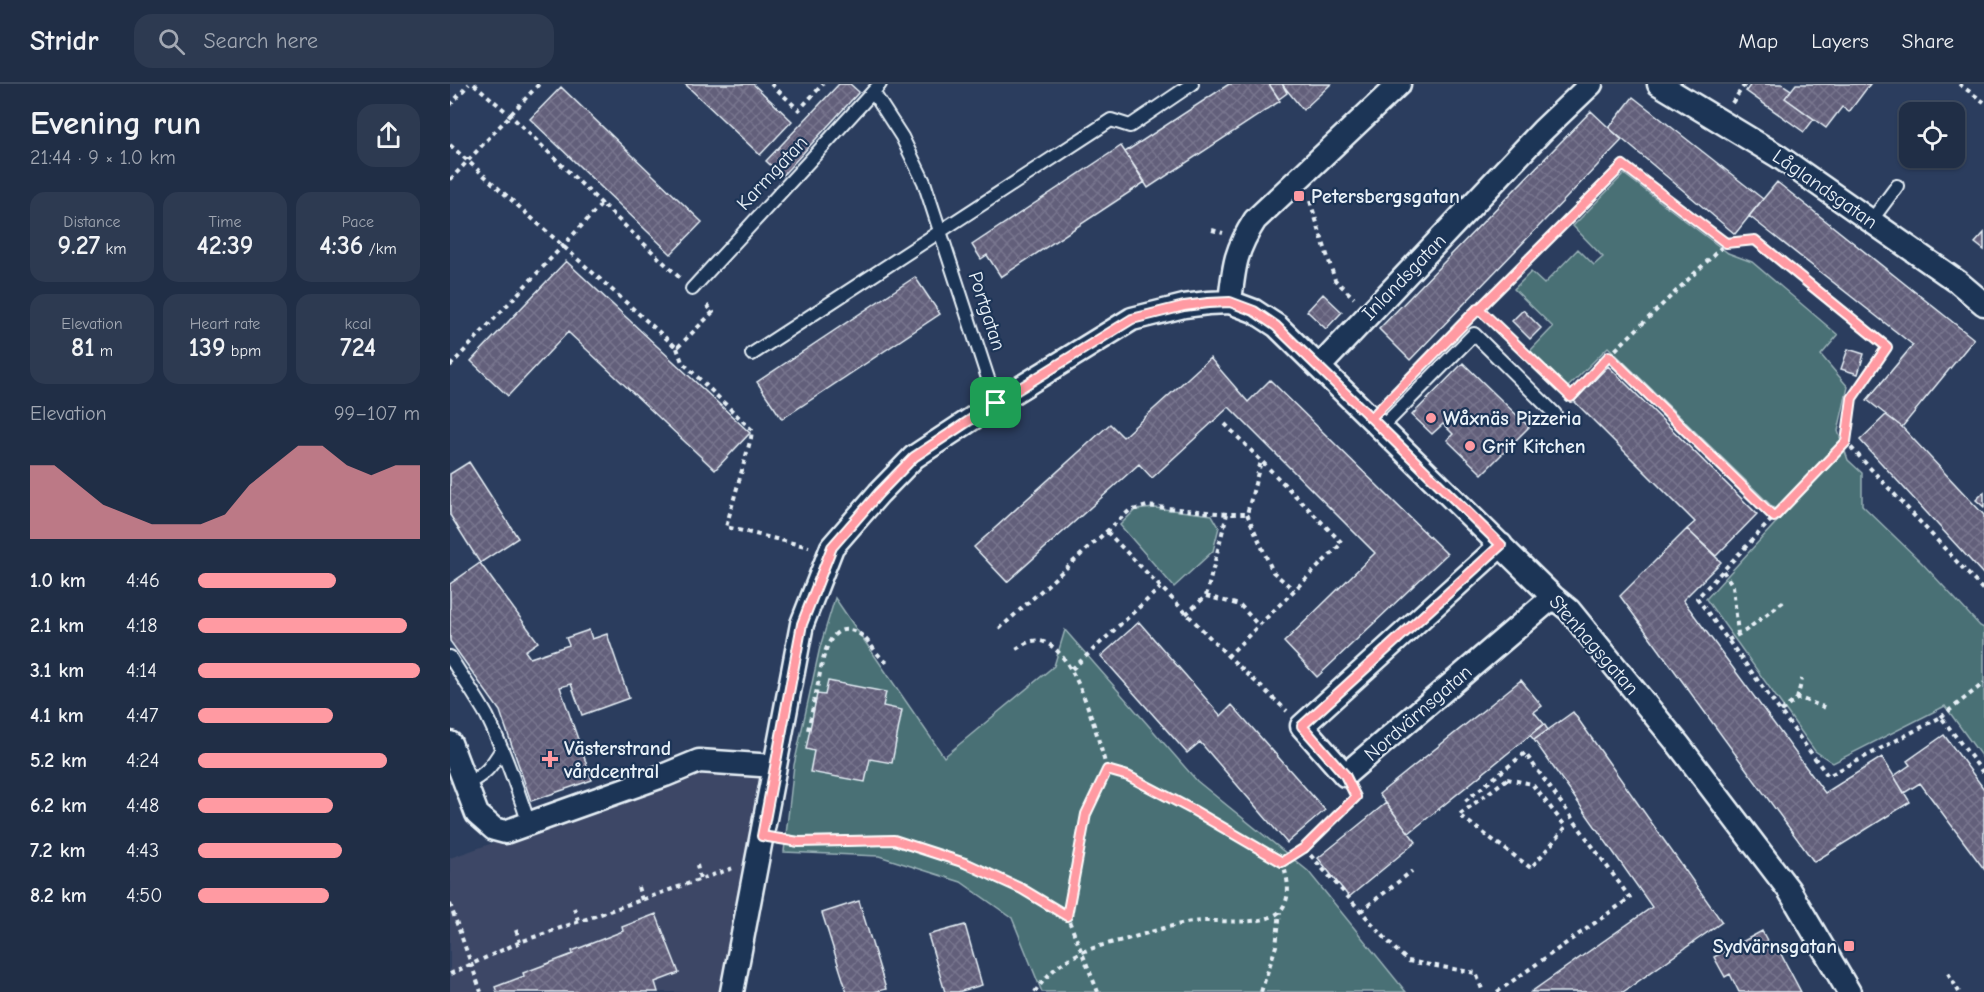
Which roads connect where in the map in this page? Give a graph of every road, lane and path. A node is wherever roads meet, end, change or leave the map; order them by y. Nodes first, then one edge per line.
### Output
1 (469, 84) edge
2 (474, 84) edge
3 (539, 84) edge
4 (771, 84) edge
5 (823, 84) edge
6 (1192, 84) edge
7 (1400, 84) edge
8 (1591, 84) edge
9 (1659, 84) edge
10 (1959, 84) edge
11 (876, 88) edge
12 (1984, 102) edge
13 (450, 105) edge
14 (510, 115) junction
15 (450, 145) edge
16 (468, 160) junction
17 (450, 180) edge
18 (1897, 186) dead end
19 (1308, 195) dead end
20 (602, 204) junction
21 (1870, 221) junction
22 (940, 231) junction
23 (1726, 243) junction
24 (562, 246) junction
25 (692, 289) junction
26 (1230, 302) junction
27 (1984, 304) edge
28 (1478, 308) junction
29 (1369, 314) junction
30 (1470, 316) dead end
31 (677, 348) junction
32 (752, 354) dead end
33 (1609, 356) junction
34 (450, 366) edge
35 (1319, 367) junction
36 (1571, 397) junction
37 (996, 403) junction
38 (1558, 411) joint
39 (1225, 424) dead end
40 (1382, 428) junction
41 (1846, 442) junction
42 (1261, 461) junction
43 (1227, 514) junction
44 (1247, 514) junction
45 (1774, 517) junction
46 (1107, 532) junction
47 (1501, 545) junction
48 (813, 548) dead end
49 (1723, 571) junction
50 (1160, 588) junction
51 (1294, 590) junction
52 (1984, 591) edge
53 (1206, 596) junction
54 (1553, 597) junction
55 (1784, 601) dead end
56 (1186, 614) junction
57 (1258, 626) junction
58 (999, 629) dead end
59 (1738, 634) junction
60 (1728, 640) junction
61 (1016, 649) dead end
62 (1228, 656) junction
63 (450, 657) edge
64 (890, 664) dead end
65 (1072, 669) junction
66 (1802, 679) dead end
67 (1984, 683) edge
68 (1797, 699) junction
69 (1829, 709) dead end
70 (1780, 711) junction
71 (1941, 717) junction
72 (1302, 726) junction
73 (807, 735) dead end
74 (450, 743) edge
75 (502, 749) junction
76 (774, 766) junction
77 (1107, 770) junction
78 (1984, 774) edge
79 (1345, 775) junction
80 (466, 784) junction
81 (1465, 801) dead end
82 (529, 824) junction
83 (1566, 827) joint
84 (762, 836) junction
85 (1304, 848) junction
86 (1282, 862) junction
87 (698, 865) dead end
88 (736, 867) dead end
89 (1412, 871) dead end
90 (700, 879) junction
91 (638, 887) dead end
92 (642, 900) junction
93 (450, 904) edge
94 (574, 908) dead end
95 (1361, 911) junction
96 (1280, 912) junction
97 (1067, 916) junction
98 (579, 923) junction
99 (516, 930) dead end
100 (520, 942) junction
101 (1083, 951) junction
102 (471, 965) junction
103 (1948, 973) dead end
104 (450, 975) edge
105 (481, 992) edge
106 (732, 992) edge
107 (1035, 992) edge
108 (1098, 992) edge
109 (1261, 992) edge
110 (1483, 992) edge
111 (1497, 992) edge
112 (1849, 992) edge
113 (1959, 992) edge

1 - 13 path
2 - 14 path
3 - 14 path
4 - 5 path
6 - 22 lane
7 - 26 street
8 - 29 street, Inlandsgatan
9 - 21 street, Låglandsgatan
10 - 12 path
11 - 22 lane, Portgatan
11 - 25 lane, Karmgatan
14 - 16 path
14 - 20 path
15 - 16 path
16 - 17 path
16 - 24 path
18 - 21 lane
19 - 29 path
20 - 24 path
20 - 25 path
21 - 27 street, Låglandsgatan
22 - 32 lane
22 - 37 lane, Portgatan
23 - 28 path
23 - 33 path
23 - 41 path
24 - 31 path
24 - 34 path
25 - 31 path
26 - 35 street, Stenhagsgatan
26 - 37 street
28 - 30 path
28 - 36 path
29 - 35 street, Inlandsgatan
31 - 48 path
33 - 36 path
33 - 45 path
35 - 40 street, Stenhagsgatan
36 - 38 path
37 - 76 street
38 - 40 lane
39 - 42 path
40 - 47 street, Stenhagsgatan
41 - 45 path
41 - 52 path
42 - 44 path
42 - 51 path
43 - 44 path
43 - 46 path
43 - 53 path
44 - 51 path
45 - 49 path
46 - 50 path
46 - 58 path
47 - 54 street, Stenhagsgatan
47 - 72 street
49 - 59 path
49 - 60 path
50 - 56 path
50 - 65 path
51 - 57 path
53 - 56 path
53 - 57 path
54 - 79 street, Nordvärnsgatan
54 - 112 street, Stenhagsgatan
55 - 59 path
56 - 62 path
57 - 62 path
59 - 60 path
60 - 70 path
61 - 65 path
62 - 72 path
63 - 75 lane
64 - 73 path
65 - 77 path
66 - 68 path
67 - 71 path
68 - 69 path
68 - 70 path
70 - 71 path
71 - 78 path
72 - 79 street, Nordvärnsgatan
74 - 80 street
75 - 80 lane
75 - 82 lane
76 - 82 street
76 - 84 street
77 - 86 path
77 - 97 path
79 - 85 path
80 - 82 street
81 - 111 path
83 - 83 path
84 - 97 path
84 - 106 street
85 - 86 path
85 - 95 path
86 - 96 path
87 - 90 path
88 - 90 path
89 - 95 path
90 - 92 path
91 - 92 path
92 - 98 path
93 - 102 path
94 - 98 path
95 - 110 path
96 - 101 path
96 - 109 path
97 - 101 path
98 - 100 path
99 - 100 path
100 - 102 path
101 - 107 path
101 - 108 path
102 - 104 path
102 - 105 path
103 - 113 path

